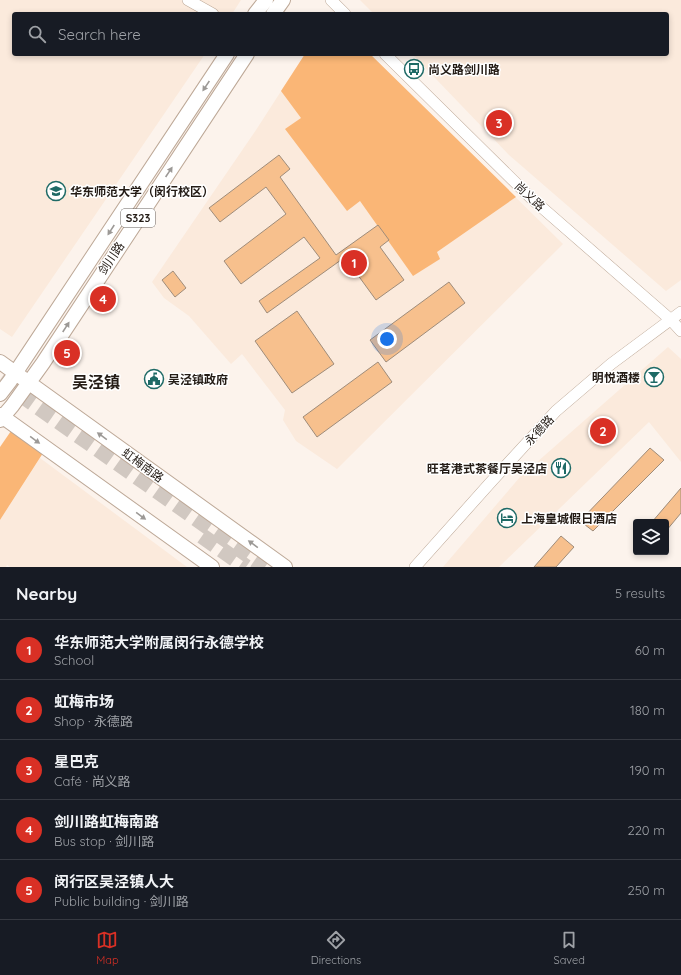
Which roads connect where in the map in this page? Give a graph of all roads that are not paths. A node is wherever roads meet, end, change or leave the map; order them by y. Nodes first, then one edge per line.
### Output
1 (188, 0) edge
2 (266, 0) edge
3 (283, 0) edge
4 (331, 0) edge
5 (209, 12) edge
6 (257, 12) edge
7 (274, 12) edge
8 (343, 12) edge
9 (226, 56) edge
10 (246, 56) edge
11 (388, 56) edge
12 (681, 312) edge
13 (671, 320) junction
14 (681, 331) edge
15 (0, 362) edge
16 (9, 376) edge
17 (26, 386) junction
18 (0, 396) edge
19 (12, 406) junction
20 (1, 418) edge
21 (212, 567) edge
22 (285, 567) edge
23 (415, 567) edge

1 - 5 street
2 - 6 main road
3 - 7 main road
4 - 8 street
9 -> 16 main road, 剑川路
17 -> 10 main road, 剑川路 / S323
11 - 13 street, 尚义路
12 - 13 street, 永德路
13 - 14 street, 尚义路
13 - 23 street, 永德路
15 - 16 main road, 虹梅南路
16 - 17 main road, 虹梅南路
16 - 18 main road, 剑川路
17 - 19 main road, 剑川路 / S323
22 -> 17 main road, 虹梅南路
18 - 19 main road
19 - 20 main road, 剑川路 / S323
20 -> 21 main road

